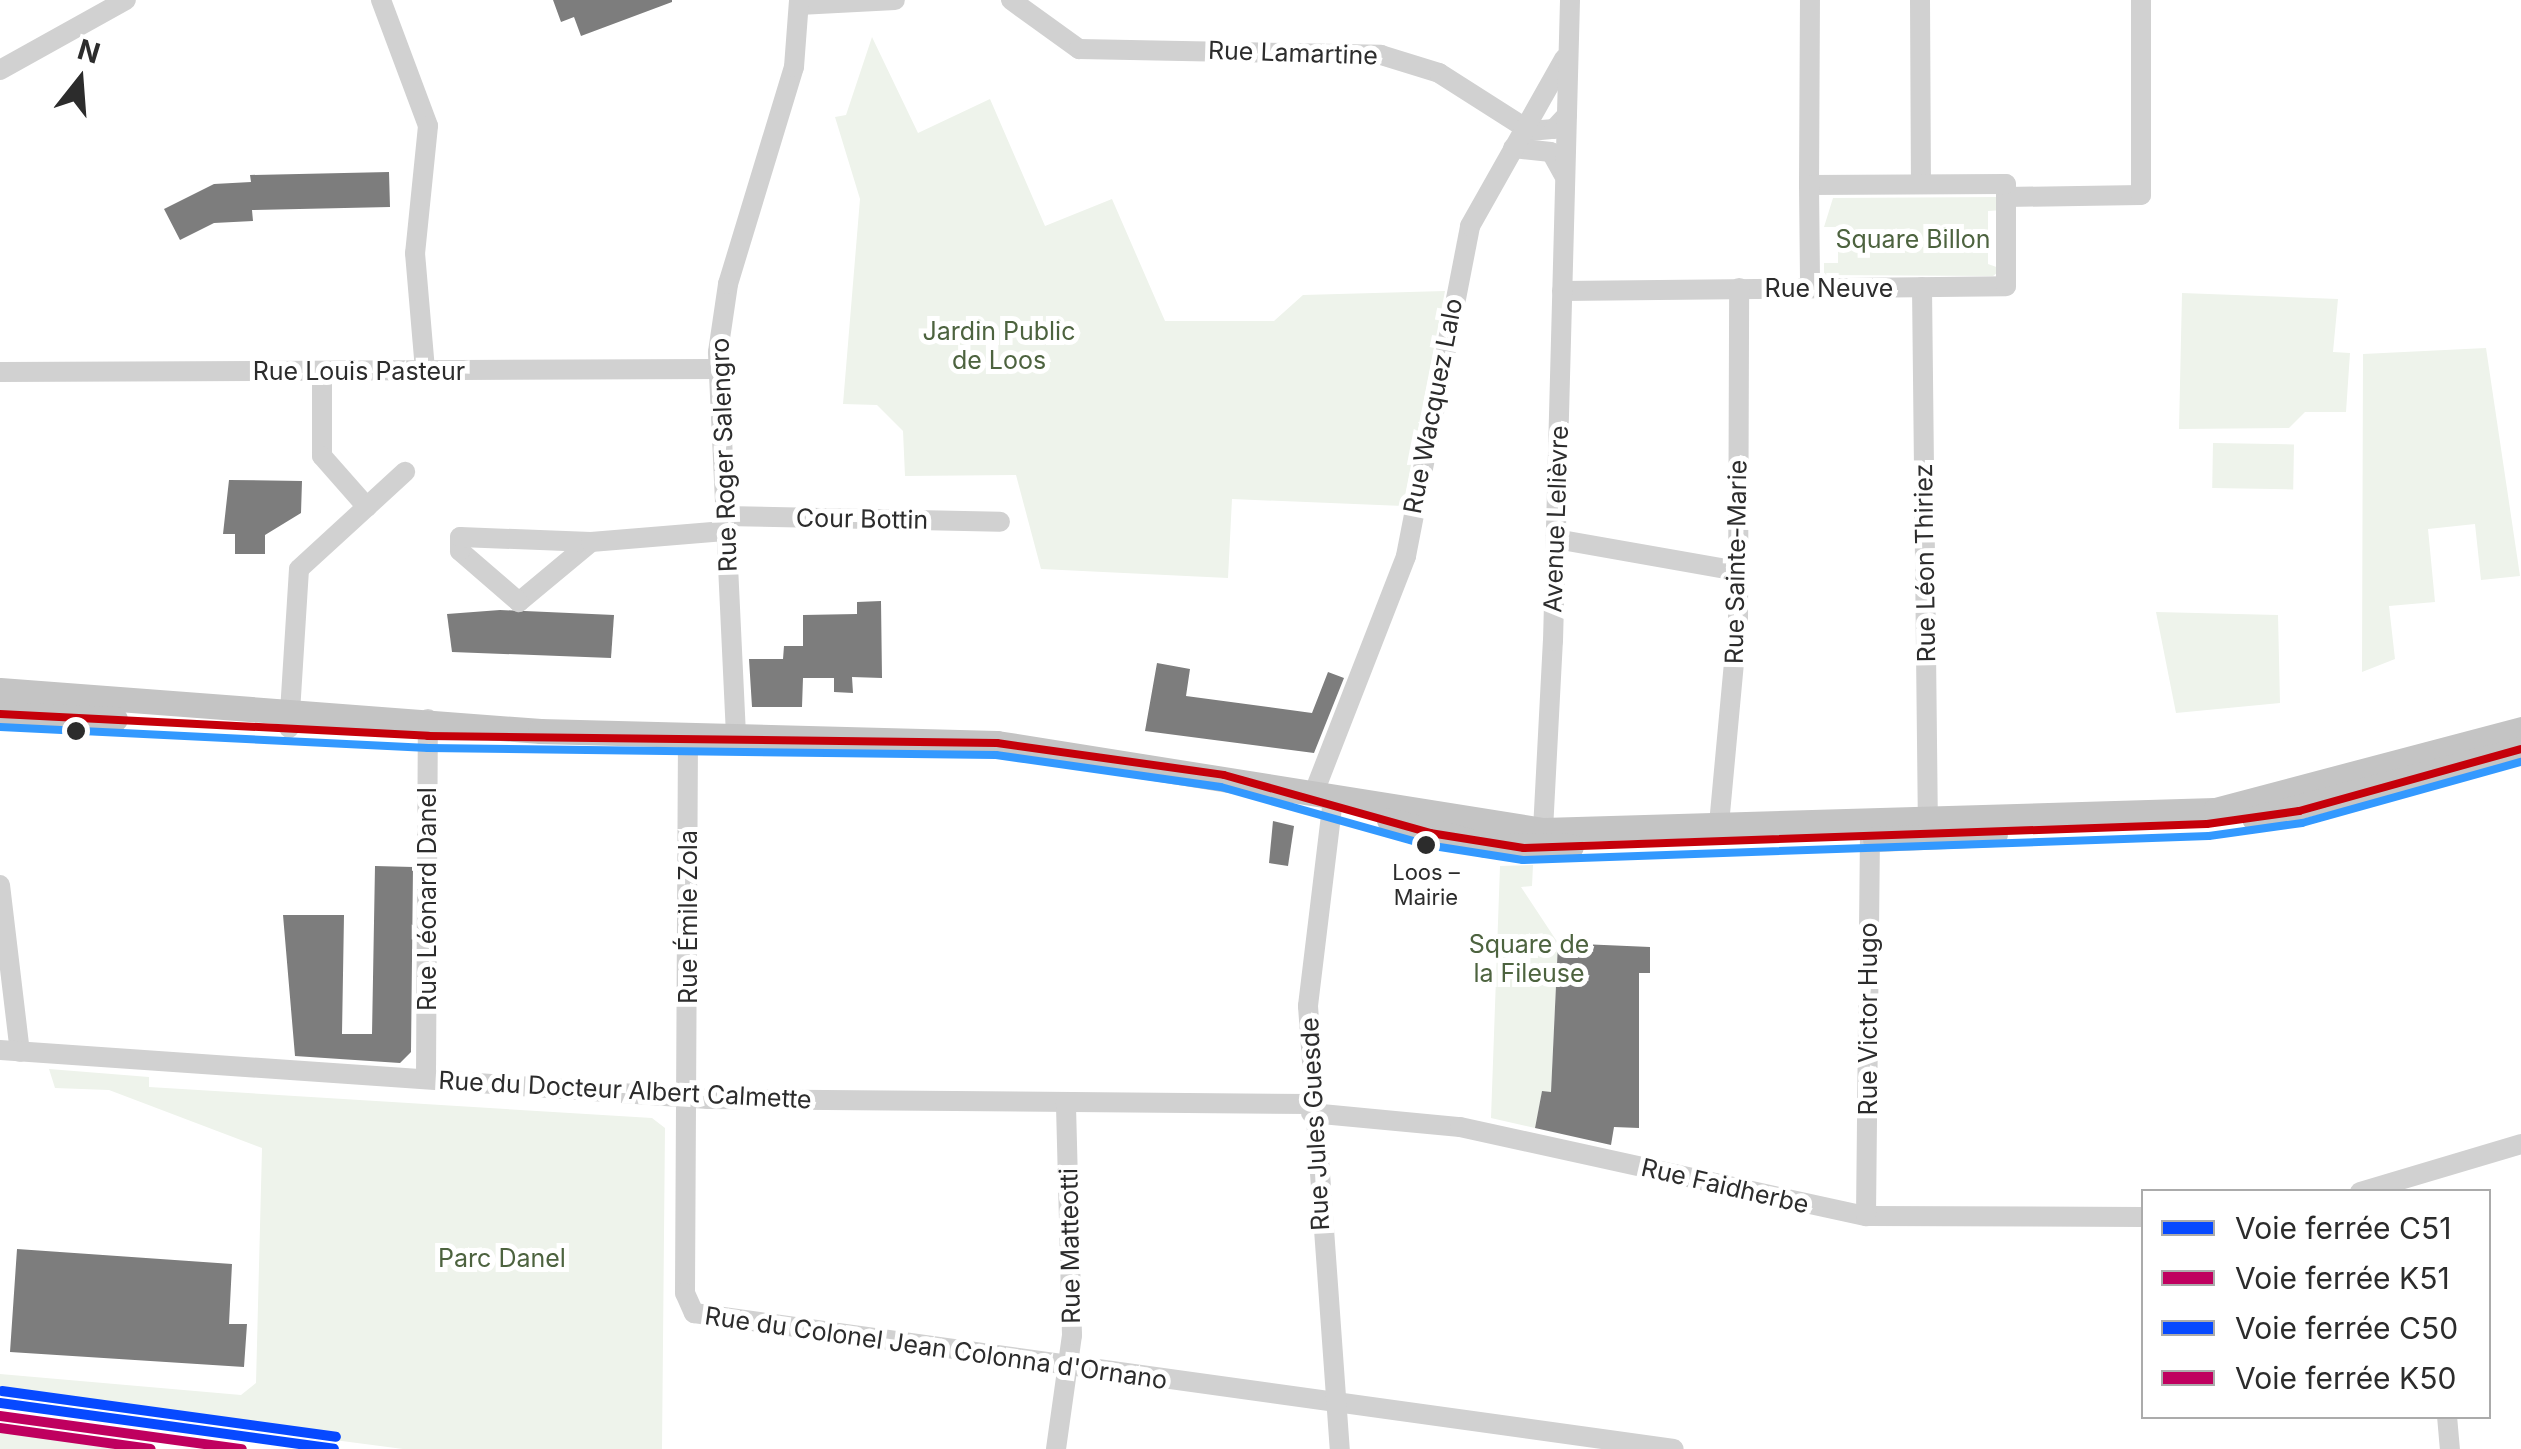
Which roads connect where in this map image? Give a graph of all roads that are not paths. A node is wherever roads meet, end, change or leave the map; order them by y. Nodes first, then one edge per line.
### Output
1 (126, 0) edge
2 (381, 0) edge
3 (895, 0) edge
4 (1011, 0) edge
5 (1570, 0) edge
6 (1810, 0) edge
7 (1920, 0) edge
8 (2141, 0) edge
9 (799, 3) edge
10 (1570, 28) junction
11 (0, 70) edge
12 (1568, 115) junction
13 (1526, 130) junction
14 (1513, 148) junction
15 (1566, 182) junction
16 (1921, 184) junction
17 (1809, 185) junction
18 (2006, 196) junction
19 (1922, 287) junction
20 (1739, 288) junction
21 (1810, 288) junction
22 (1562, 291) junction
23 (718, 368) junction
24 (322, 370) junction
25 (425, 370) junction
26 (0, 372) edge
27 (406, 472) dead end
28 (366, 506) junction
29 (1000, 522) dead end
30 (725, 523) junction
31 (1556, 539) junction
32 (591, 542) junction
33 (1738, 571) junction
34 (0, 690) edge
35 (0, 714) edge
36 (289, 721) junction
37 (428, 728) junction
38 (2521, 729) edge
39 (736, 735) junction
40 (688, 736) junction
41 (2521, 749) edge
42 (1323, 797) junction
43 (1928, 830) junction
44 (1718, 831) junction
45 (1870, 831) junction
46 (1534, 839) junction
47 (0, 885) edge
48 (10, 1051) edge
49 (426, 1080) junction
50 (688, 1098) junction
51 (1066, 1102) junction
52 (1310, 1109) junction
53 (2521, 1144) edge
54 (2426, 1182) edge
55 (2380, 1189) edge
56 (1866, 1216) junction
57 (2141, 1217) edge
58 (1068, 1369) junction
59 (1336, 1402) junction
60 (2447, 1419) edge
61 (1056, 1449) edge
62 (1340, 1449) edge
63 (1674, 1449) edge
64 (2450, 1449) edge

1 - 11 street
2 - 25 street
3 - 9 street
4 - 13 street, Rue Lamartine
5 - 10 street, Avenue Lelièvre
6 - 17 street
7 - 16 street
8 - 18 street
9 - 23 street, Rue Roger Salengro
10 - 12 street, Avenue Lelièvre
10 - 13 street, Rue Wacquez Lalo
12 - 13 street
12 - 15 street, Avenue Lelièvre
13 - 14 street, Rue Wacquez Lalo
14 - 15 street
14 - 42 street, Rue Wacquez Lalo
15 - 22 street, Avenue Lelièvre
16 - 17 street
16 - 18 street
17 - 21 street
18 - 19 street, Rue Neuve
19 - 21 street, Rue Neuve
19 - 43 street, Rue Léon Thiriez
20 - 21 street, Rue Neuve
20 - 22 street, Rue Neuve
20 - 33 street, Rue Sainte-Marie
22 - 31 street, Avenue Lelièvre
23 - 25 street, Rue Louis Pasteur
23 - 30 street, Rue Roger Salengro
24 - 25 street, Rue Louis Pasteur
24 - 26 street, Rue Louis Pasteur
24 - 28 street
27 - 28 street
28 - 36 street
29 - 30 street, Cour Bottin
30 - 32 street, Cour Bottin
30 - 39 street, Rue Roger Salengro
31 - 33 street
31 - 46 street, Avenue Lelièvre
32 - 32 street, Cour Bottin
33 - 44 street, Rue Sainte-Marie
34 - 36 main road
35 - 36 main road
36 - 37 main road
37 - 40 main road
37 - 49 street, Rue Léonard Danel
38 - 43 main road
39 - 40 main road
39 - 42 main road
40 - 50 street, Rue Émile Zola
41 - 43 main road
42 - 46 main road
42 - 52 street, Rue Jules Guesde
43 - 45 main road
44 - 45 main road
44 - 46 main road
45 - 56 street, Rue Victor Hugo
47 - 48 street
48 - 49 street, Rue du Docteur Albert Calmette
49 - 50 street, Rue du Docteur Albert Calmette
50 - 51 street, Rue du Docteur Albert Calmette
50 - 58 street, Rue du Colonel Jean Colonna d'Ornano
51 - 52 street, Rue du Docteur Albert Calmette
51 - 58 street, Rue Matteotti
52 - 56 street, Rue Faidherbe
52 - 59 street, Rue Jules Guesde
53 - 54 street
54 - 55 street
56 - 57 street, Rue Faidherbe
58 - 59 street, Rue du Colonel Jean Colonna d'Ornano
58 - 61 street, Rue Matteotti
59 - 62 street, Rue Jules Guesde
59 - 63 street, Rue du Colonel Jean Colonna d'Ornano
60 - 64 street

